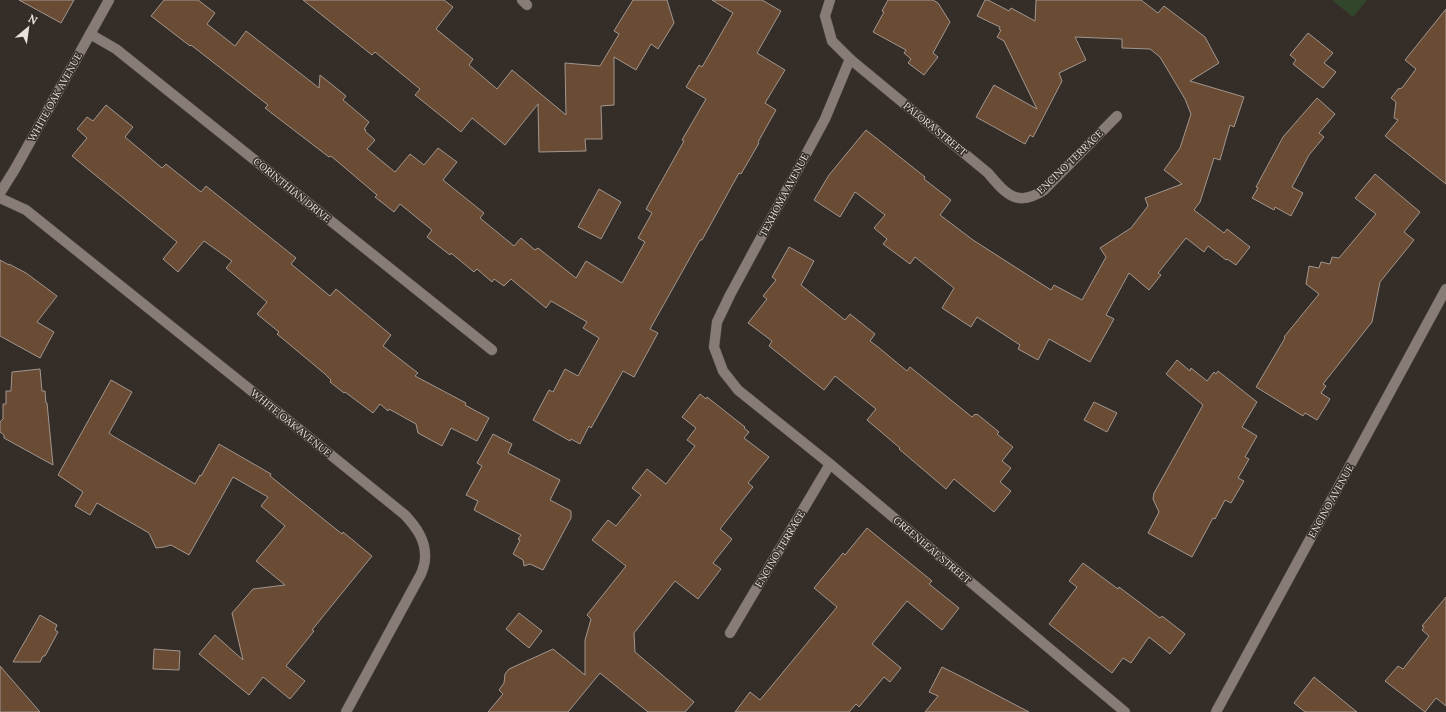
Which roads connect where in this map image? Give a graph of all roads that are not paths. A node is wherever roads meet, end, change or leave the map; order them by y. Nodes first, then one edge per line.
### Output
1 (109, 0) edge
2 (830, 0) edge
3 (90, 34) junction
4 (850, 59) junction
5 (1117, 116) dead end
6 (0, 193) edge
7 (0, 198) edge
8 (1019, 198) joint
9 (1446, 289) edge
10 (492, 350) dead end
11 (738, 390) joint
12 (830, 464) junction
13 (730, 633) dead end
14 (346, 712) edge
15 (1125, 712) edge
16 (1216, 712) edge

1 - 3 street, WHITE OAK AVENUE
2 - 4 street
3 - 6 street, WHITE OAK AVENUE
3 - 10 street, CORINTHIAN DRIVE
4 - 8 street, PALORA STREET
4 - 11 street, TEXHOMA AVENUE
5 - 8 street, ENCINO TERRACE
7 - 14 street, WHITE OAK AVENUE
9 - 16 street, ENCINO AVENUE
11 - 12 street, GREENLEAF STREET
12 - 13 street, ENCINO TERRACE
12 - 15 street, GREENLEAF STREET

